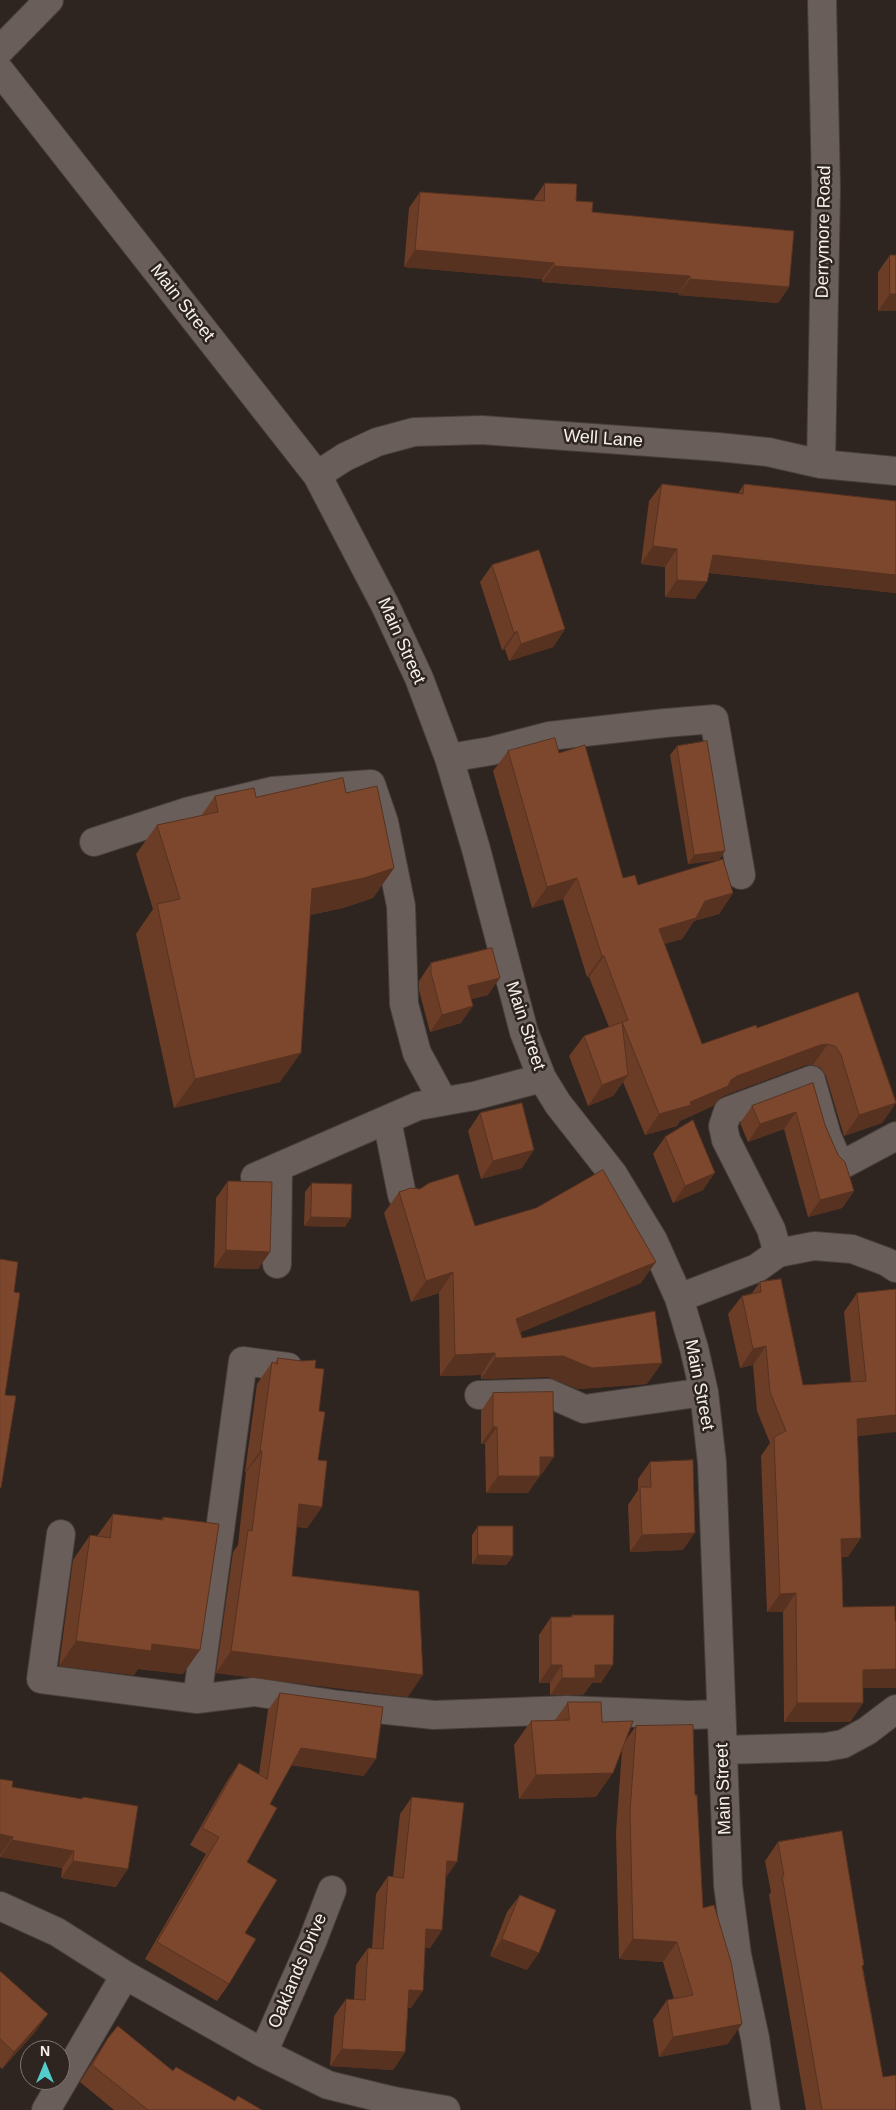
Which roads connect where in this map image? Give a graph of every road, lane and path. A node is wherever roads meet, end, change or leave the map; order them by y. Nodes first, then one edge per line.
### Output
1 (49, 0) edge
2 (822, 0) edge
3 (0, 50) edge
4 (0, 72) edge
5 (821, 464) junction
6 (896, 471) edge
7 (317, 475) junction
8 (449, 758) junction
9 (94, 842) dead end
10 (741, 875) dead end
11 (542, 1078) junction
12 (443, 1101) junction
13 (387, 1120) junction
14 (896, 1136) edge
15 (402, 1195) edge
16 (778, 1253) junction
17 (276, 1264) dead end
18 (896, 1268) edge
19 (680, 1298) junction
20 (288, 1367) edge
21 (704, 1392) junction
22 (479, 1395) dead end
23 (61, 1534) dead end
24 (196, 1700) junction
25 (896, 1709) edge
26 (722, 1714) junction
27 (723, 1750) junction
28 (332, 1890) dead end
29 (0, 1906) edge
30 (125, 1975) junction
31 (263, 2053) junction
32 (393, 2105) edge
33 (46, 2110) edge
34 (446, 2110) edge
35 (766, 2110) edge

1 - 3 street
2 - 5 street, Derrymore Road
4 - 7 street, Main Street
5 - 6 street, Well Lane
5 - 7 street, Well Lane
7 - 8 street, Main Street
8 - 10 street
8 - 11 street, Main Street
9 - 12 street
11 - 12 street
11 - 19 street, Main Street
12 - 13 street
13 - 15 street
13 - 17 street
14 - 16 street
16 - 18 street
16 - 19 street
19 - 21 street, Main Street
20 - 24 street
21 - 22 street
21 - 26 street, Main Street
23 - 24 street
24 - 26 street
25 - 27 street
26 - 27 street, Main Street
27 - 35 street, Main Street
28 - 31 street, Oaklands Drive
29 - 30 street, Oaklands Drive
30 - 31 street, Oaklands Drive
30 - 33 street
31 - 32 street, Oaklands Drive
32 - 34 street, Oaklands Drive

